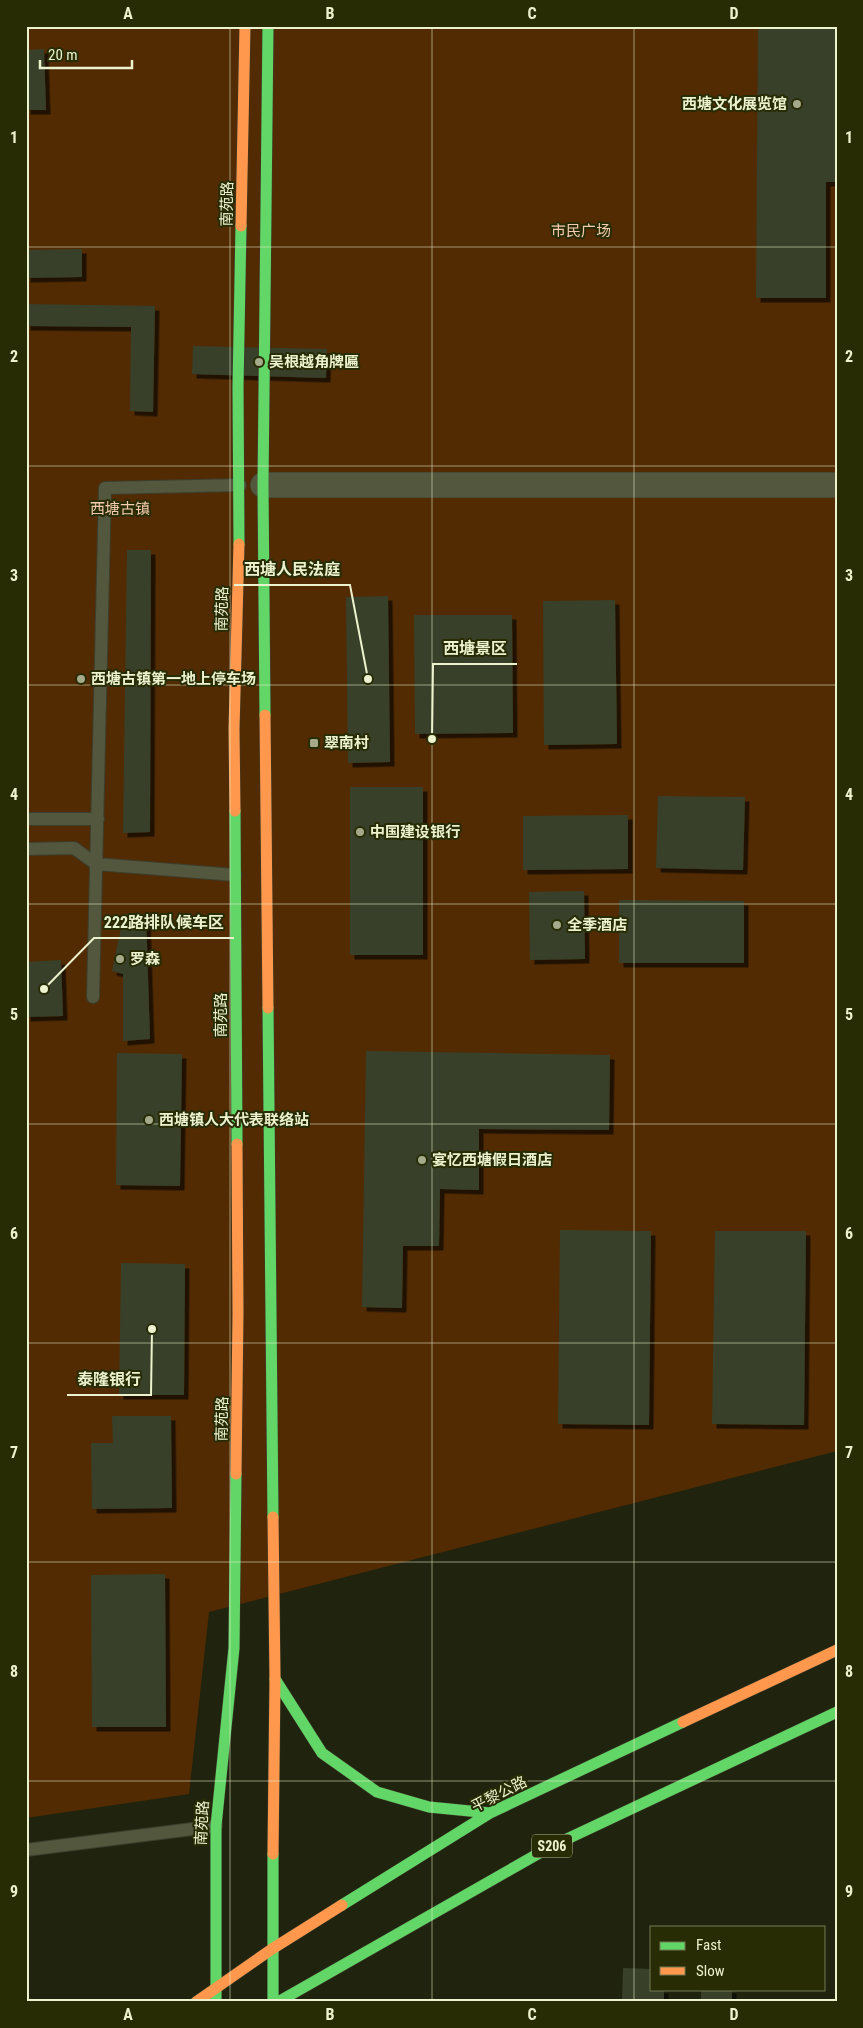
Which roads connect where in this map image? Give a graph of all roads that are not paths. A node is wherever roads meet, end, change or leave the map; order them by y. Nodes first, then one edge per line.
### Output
1 (245, 26) edge
2 (268, 26) edge
3 (251, 485) junction
4 (837, 485) edge
5 (26, 819) edge
6 (98, 819) junction
7 (26, 849) edge
8 (96, 864) junction
9 (235, 875) junction
10 (94, 997) dead end
11 (837, 1650) edge
12 (275, 1679) junction
13 (837, 1712) edge
14 (490, 1813) junction
15 (216, 1826) junction
16 (26, 1850) edge
17 (272, 1949) junction
18 (216, 1987) junction
19 (196, 2002) edge
20 (216, 2002) edge
21 (273, 2002) edge
22 (278, 2002) edge

1 - 3 main road, 南苑路
2 - 3 main road, 南苑路
3 - 4 street
3 - 6 lane
3 - 9 main road, 南苑路
3 - 12 main road, 南苑路
5 - 6 lane
6 - 8 lane
7 - 8 lane
8 - 9 lane
8 - 10 lane
9 - 15 main road, 南苑路
11 - 14 main road, 平黎公路
12 - 14 main road
12 - 17 main road, 南苑路
13 - 22 main road, S206
14 - 17 main road, 平黎公路
15 - 16 lane
15 - 18 main road, 南苑路
17 - 18 main road, 平黎公路
17 - 21 main road, 南苑路
18 - 19 main road, 平黎公路
18 - 20 main road, 南苑路

